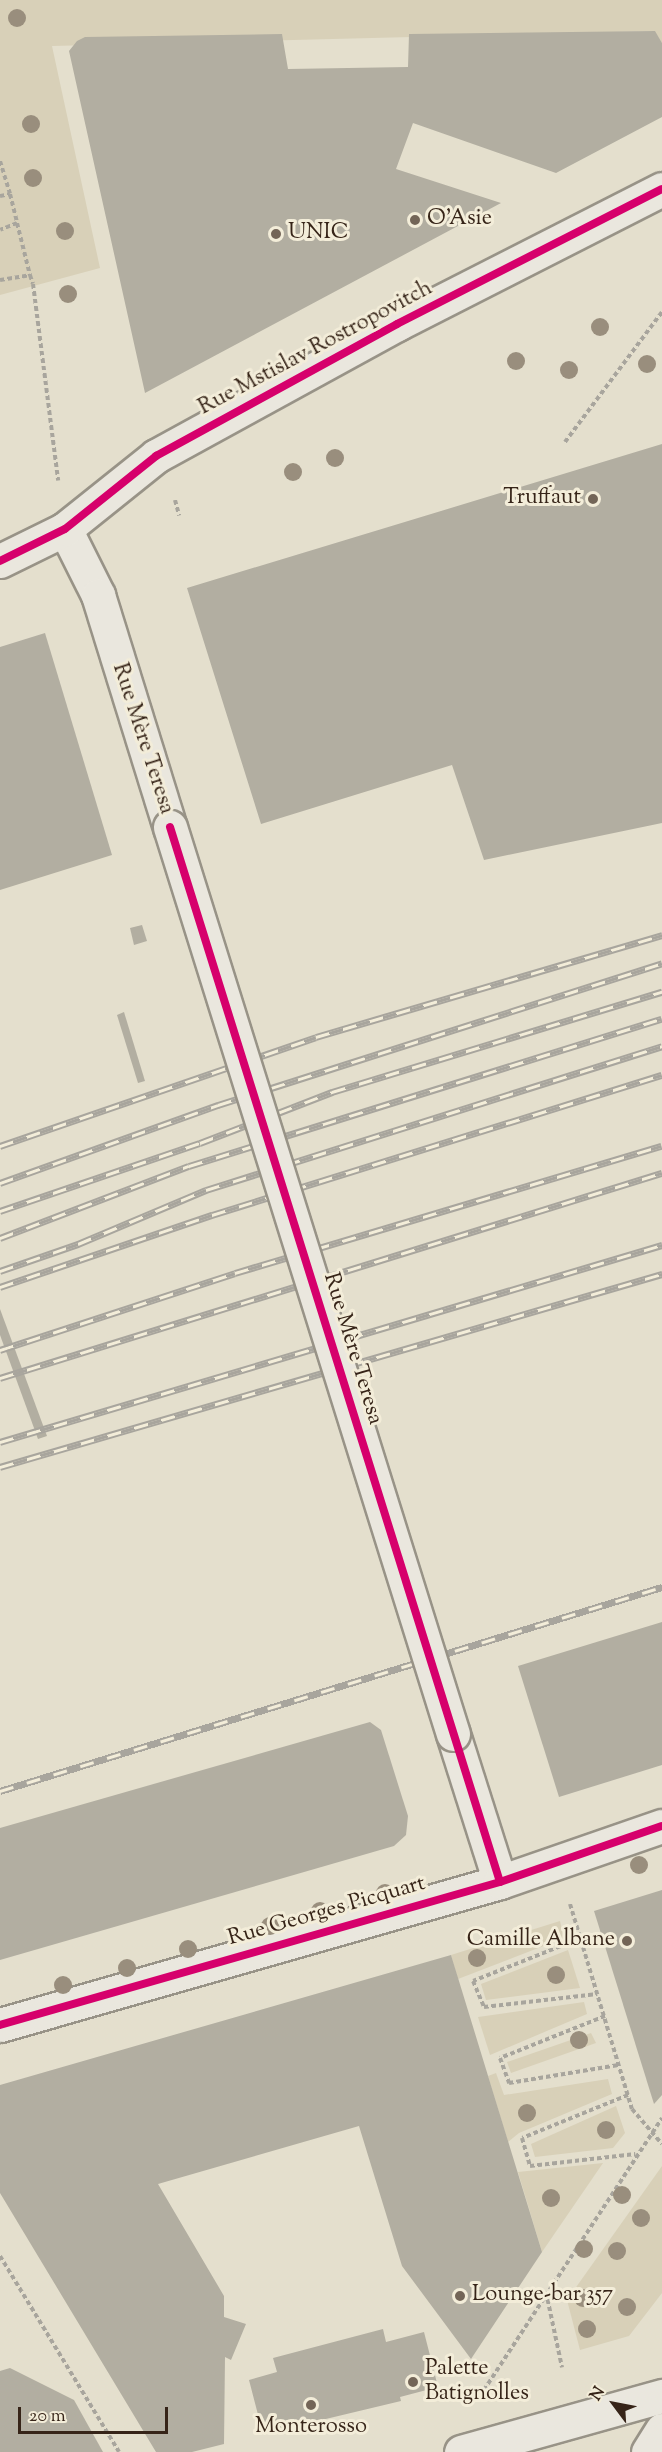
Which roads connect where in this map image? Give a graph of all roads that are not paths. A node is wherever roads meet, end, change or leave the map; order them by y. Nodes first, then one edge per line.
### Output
1 (662, 189) edge
2 (65, 529) junction
3 (0, 561) edge
4 (662, 1826) edge
5 (500, 1882) junction
6 (0, 2025) edge
7 (662, 2396) edge
8 (662, 2430) edge
9 (461, 2452) edge
10 (648, 2452) edge

1 - 2 street, Rue Mstislav Rostropovitch
2 - 3 street, Rue Mstislav Rostropovitch
2 - 5 street, Rue Mère Teresa, bridge
4 - 5 street, Rue Georges Picquart
5 - 6 street, Rue Georges Picquart
7 - 9 street
8 - 10 street

